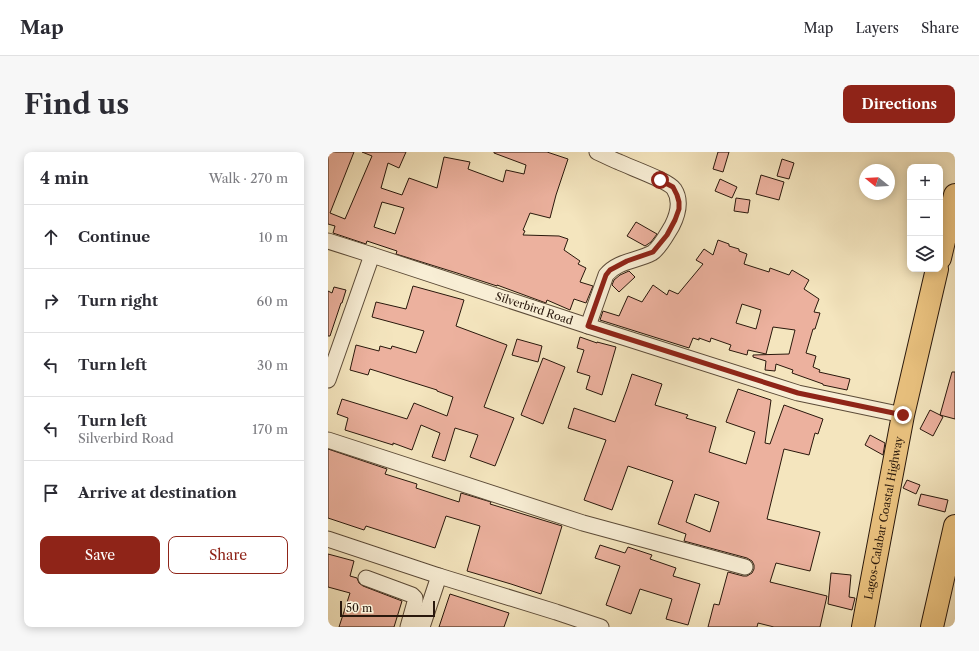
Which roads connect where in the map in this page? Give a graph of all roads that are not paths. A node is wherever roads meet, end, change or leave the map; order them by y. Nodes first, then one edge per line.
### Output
1 (597, 152) edge
2 (955, 195) edge
3 (328, 241) edge
4 (943, 245) edge
5 (372, 255) junction
6 (936, 272) edge
7 (588, 326) junction
8 (328, 380) edge
9 (903, 415) junction
10 (328, 440) edge
11 (955, 526) edge
12 (328, 539) edge
13 (744, 567) dead end
14 (439, 576) junction
15 (366, 578) dead end
16 (408, 627) edge
17 (422, 627) edge
18 (600, 627) edge
19 (863, 627) edge
20 (932, 627) edge

1 - 7 street
2 - 4 highway
3 - 5 street, Silverbird Road
5 - 7 street, Silverbird Road
5 - 8 street
6 - 9 highway, Lagos-Calabar Coastal Highway
7 - 9 street, Silverbird Road
9 - 19 highway, Lagos-Calabar Coastal Highway
10 - 13 street
11 - 20 highway
12 - 14 street
14 - 17 street
14 - 18 street
15 - 16 street

